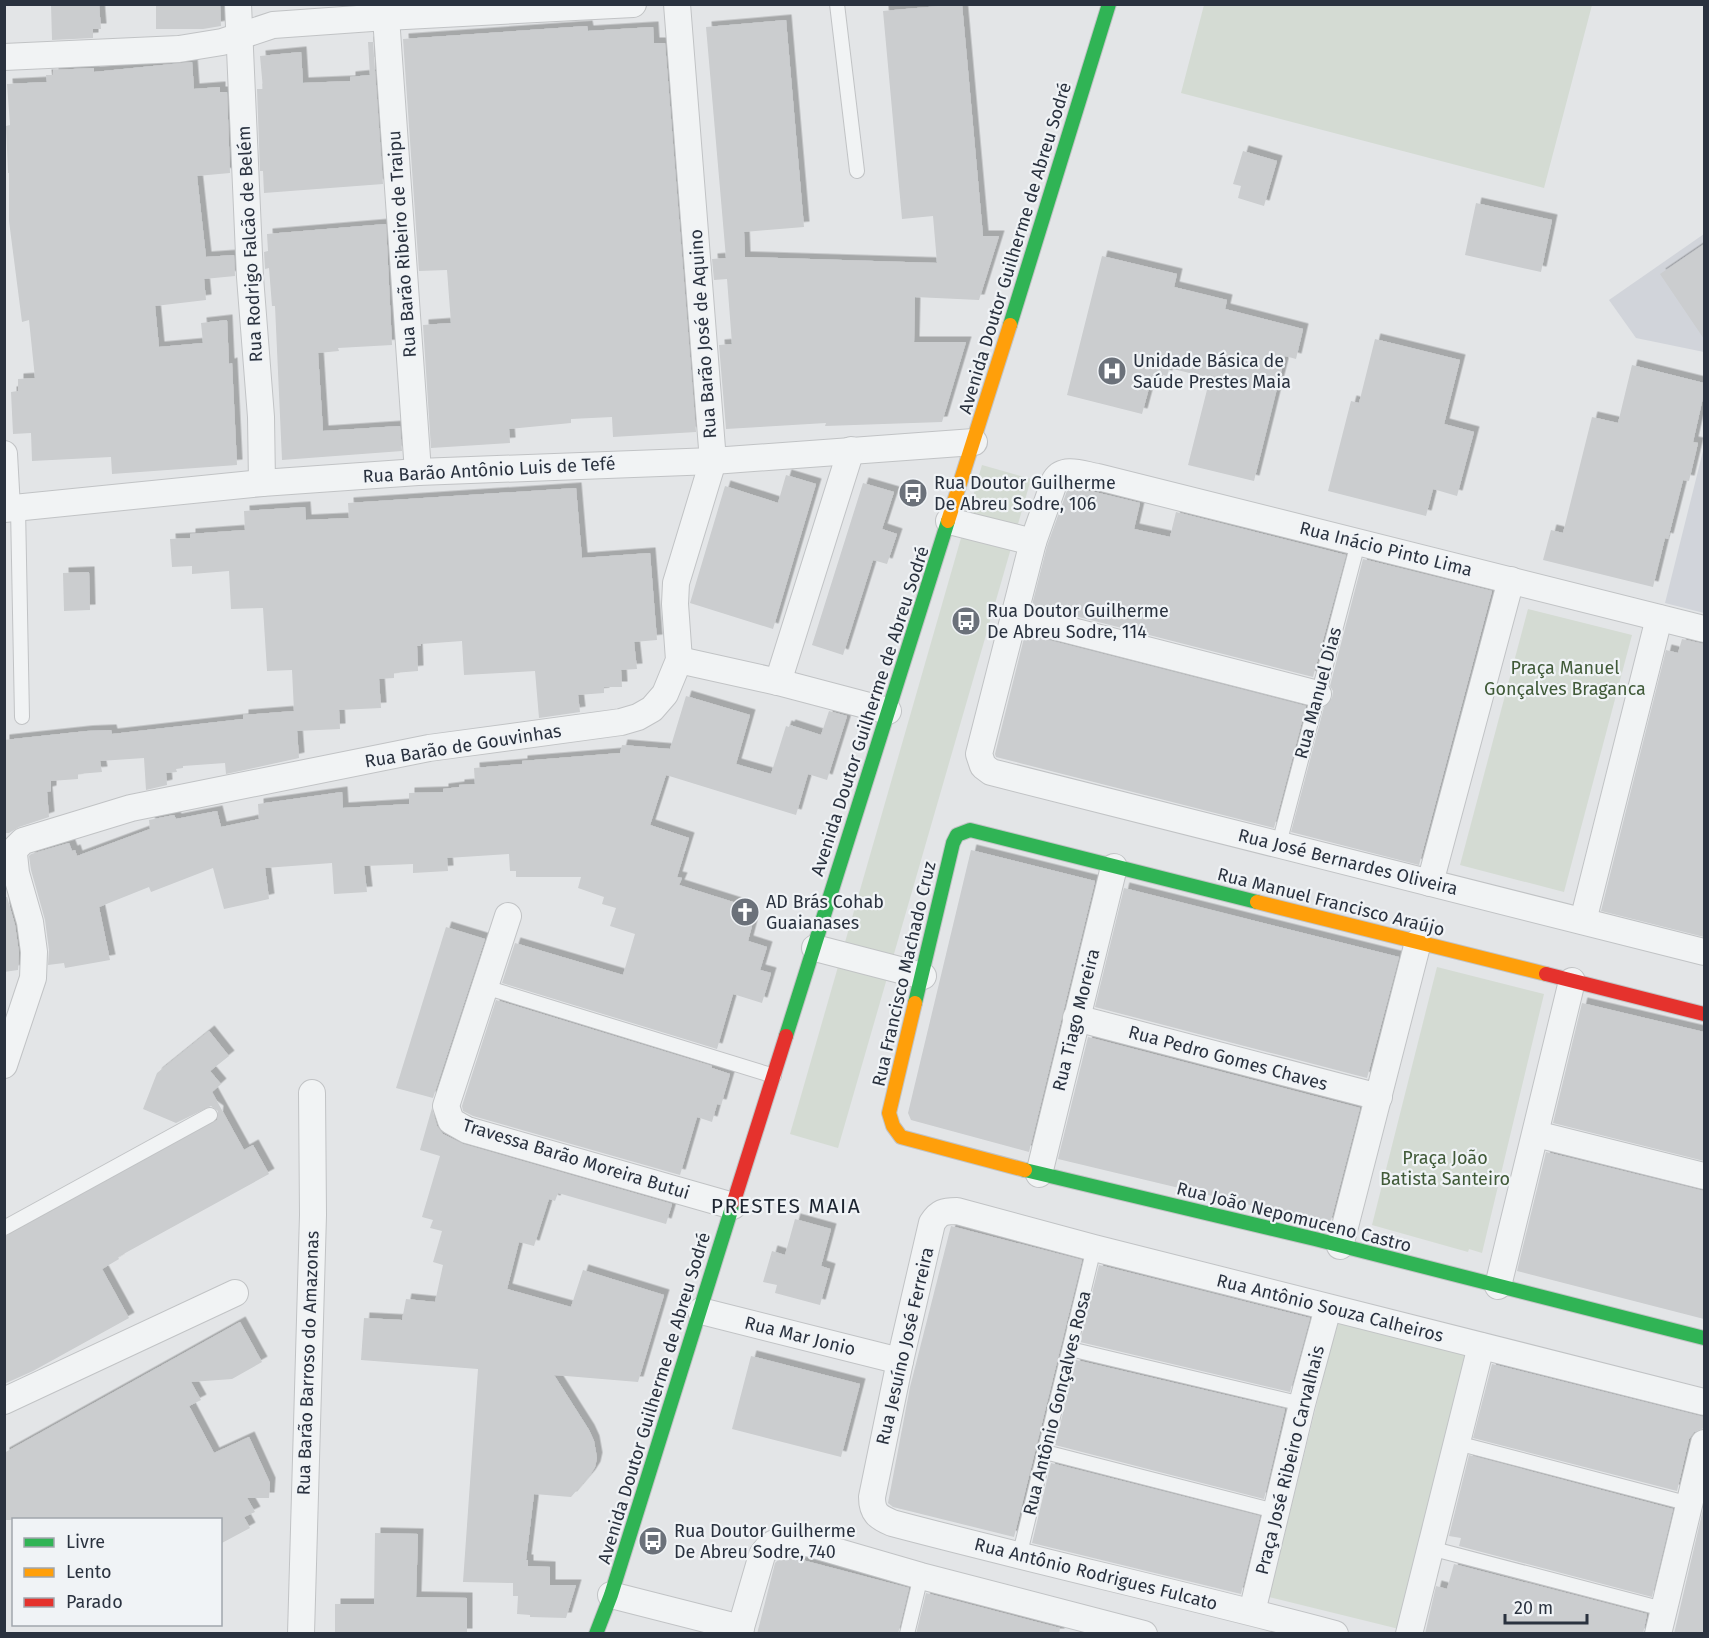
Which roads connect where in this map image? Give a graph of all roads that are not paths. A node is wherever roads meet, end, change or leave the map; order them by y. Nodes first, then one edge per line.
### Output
1 (238, 4) edge
2 (633, 4) edge
3 (676, 4) edge
4 (837, 4) edge
5 (1109, 4) edge
6 (386, 17) junction
7 (239, 36) junction
8 (4, 57) edge
9 (857, 171) dead end
10 (974, 442) junction
11 (851, 450) junction
12 (4, 454) edge
13 (713, 461) junction
14 (418, 472) junction
15 (262, 483) junction
16 (10, 508) edge
17 (950, 521) junction
18 (1033, 542) junction
19 (1358, 543) junction
20 (1511, 580) junction
21 (1014, 616) junction
22 (1659, 618) junction
23 (1704, 629) edge
24 (679, 660) junction
25 (778, 682) junction
26 (1318, 694) junction
27 (888, 711) junction
28 (22, 717) dead end
29 (953, 843) joint
30 (1279, 844) junction
31 (1114, 867) junction
32 (1430, 883) junction
33 (508, 916) dead end
34 (1582, 921) junction
35 (1418, 942) junction
36 (815, 948) junction
37 (1704, 952) edge
38 (923, 976) junction
39 (1572, 981) junction
40 (485, 987) junction
41 (1704, 1014) edge
42 (1076, 1018) junction
43 (4, 1065) edge
44 (774, 1076) junction
45 (312, 1093) dead end
46 (1379, 1097) junction
47 (890, 1113) joint
48 (210, 1115) dead end
49 (1536, 1134) junction
50 (1039, 1174) junction
51 (1704, 1176) edge
52 (733, 1206) junction
53 (957, 1211) joint
54 (4, 1228) edge
55 (1340, 1246) junction
56 (1094, 1248) junction
57 (1498, 1286) junction
58 (235, 1293) dead end
59 (1328, 1308) junction
60 (701, 1311) junction
61 (1704, 1338) edge
62 (1481, 1346) junction
63 (1070, 1349) junction
64 (900, 1361) junction
65 (4, 1401) edge
66 (1704, 1402) edge
67 (1302, 1404) junction
68 (1457, 1443) junction
69 (1704, 1443) edge
70 (1045, 1452) junction
71 (872, 1497) joint
72 (1689, 1504) junction
73 (1275, 1511) junction
74 (1430, 1548) junction
75 (1019, 1557) junction
76 (921, 1576) junction
77 (611, 1595) junction
78 (1252, 1612) junction
79 (1660, 1622) edge
80 (740, 1631) edge
81 (301, 1634) edge
82 (596, 1634) edge
83 (907, 1634) edge
84 (1144, 1634) edge
85 (1335, 1634) edge
86 (1409, 1634) edge

1 - 7 street, Rua Rodrigo Falcão de Belém
2 - 6 street
3 - 13 street, Rua Barão José de Aquino
4 - 9 lane
5 - 10 street, Avenida Doutor Guilherme de Abreu Sodré
6 - 7 street
6 - 14 street, Rua Barão Ribeiro de Traipu
7 - 8 street
7 - 15 street, Rua Rodrigo Falcão de Belém
10 - 11 street, Rua Barão Antônio Luis de Tefé
10 - 17 street, Avenida Doutor Guilherme de Abreu Sodré
11 - 13 street, Rua Barão Antônio Luis de Tefé
11 - 25 street
12 - 16 street
13 - 14 street, Rua Barão Antônio Luis de Tefé
13 - 24 street, Rua Barão José de Aquino
14 - 15 street, Rua Barão Antônio Luis de Tefé
15 - 16 street, Rua Barão Antônio Luis de Tefé
16 - 28 lane
17 - 18 street
17 - 27 street, Avenida Doutor Guilherme de Abreu Sodré
18 - 19 street, Rua Inácio Pinto Lima
18 - 21 street
19 - 20 street, Rua Inácio Pinto Lima
19 - 26 lane, Rua Manuel Dias
20 - 22 street, Rua Inácio Pinto Lima
20 - 32 street
21 - 26 street
21 - 30 street, Rua José Bernardes Oliveira
22 - 23 street, Rua Inácio Pinto Lima
22 - 34 street
24 - 25 street
24 - 43 street, Rua Barão de Gouvinhas
25 - 27 street
26 - 30 lane, Rua Manuel Dias
27 - 36 street, Avenida Doutor Guilherme de Abreu Sodré
29 - 31 street, Rua Manuel Francisco Araújo
29 - 38 street, Rua Francisco Machado Cruz
30 - 32 street, Rua José Bernardes Oliveira
31 - 35 street, Rua Manuel Francisco Araújo
31 - 42 street, Rua Tiago Moreira
32 - 34 street, Rua José Bernardes Oliveira
33 - 40 street, Travessa Barão Moreira Butui
34 - 37 street, Rua José Bernardes Oliveira
35 - 39 street, Rua Manuel Francisco Araújo
35 - 46 street
36 - 38 street
36 - 44 street, Avenida Doutor Guilherme de Abreu Sodré
38 - 47 street, Rua Francisco Machado Cruz
39 - 41 street, Rua Manuel Francisco Araújo
39 - 49 street
40 - 44 lane
40 - 52 street, Travessa Barão Moreira Butui
42 - 46 street, Rua Pedro Gomes Chaves
42 - 50 street, Rua Tiago Moreira
44 - 52 street, Avenida Doutor Guilherme de Abreu Sodré
45 - 81 street, Rua Barão Barroso do Amazonas
46 - 55 street
47 - 50 street, Rua João Nepomuceno Castro
48 - 54 lane
49 - 51 street
49 - 57 street
50 - 55 street, Rua João Nepomuceno Castro
52 - 60 street, Avenida Doutor Guilherme de Abreu Sodré
53 - 56 street, Rua Antônio Souza Calheiros
53 - 64 street, Rua Jesuíno José Ferreira
55 - 57 street, Rua João Nepomuceno Castro
56 - 59 street, Rua Antônio Souza Calheiros
56 - 63 lane, Rua Antônio Gonçalves Rosa
57 - 61 street, Rua João Nepomuceno Castro
58 - 65 street
59 - 62 street, Rua Antônio Souza Calheiros
59 - 67 street, Praça José Ribeiro Carvalhais
60 - 64 street, Rua Mar Jonio
60 - 77 street, Avenida Doutor Guilherme de Abreu Sodré
62 - 66 street, Rua Antônio Souza Calheiros
62 - 68 street
63 - 67 lane
63 - 70 lane, Rua Antônio Gonçalves Rosa
64 - 71 street, Rua Jesuíno José Ferreira
67 - 73 street, Praça José Ribeiro Carvalhais
68 - 72 lane
68 - 74 street
69 - 72 street
70 - 73 lane
70 - 75 lane, Rua Antônio Gonçalves Rosa
71 - 75 street, Rua Antônio Rodrigues Fulcato
72 - 79 street
73 - 78 street, Praça José Ribeiro Carvalhais
74 - 79 lane
74 - 86 street
75 - 78 street, Rua Antônio Rodrigues Fulcato
76 - 80 street
76 - 83 lane
76 - 84 street
77 - 80 street
77 - 82 street, Avenida Doutor Guilherme de Abreu Sodré
78 - 85 street, Rua Antônio Rodrigues Fulcato

